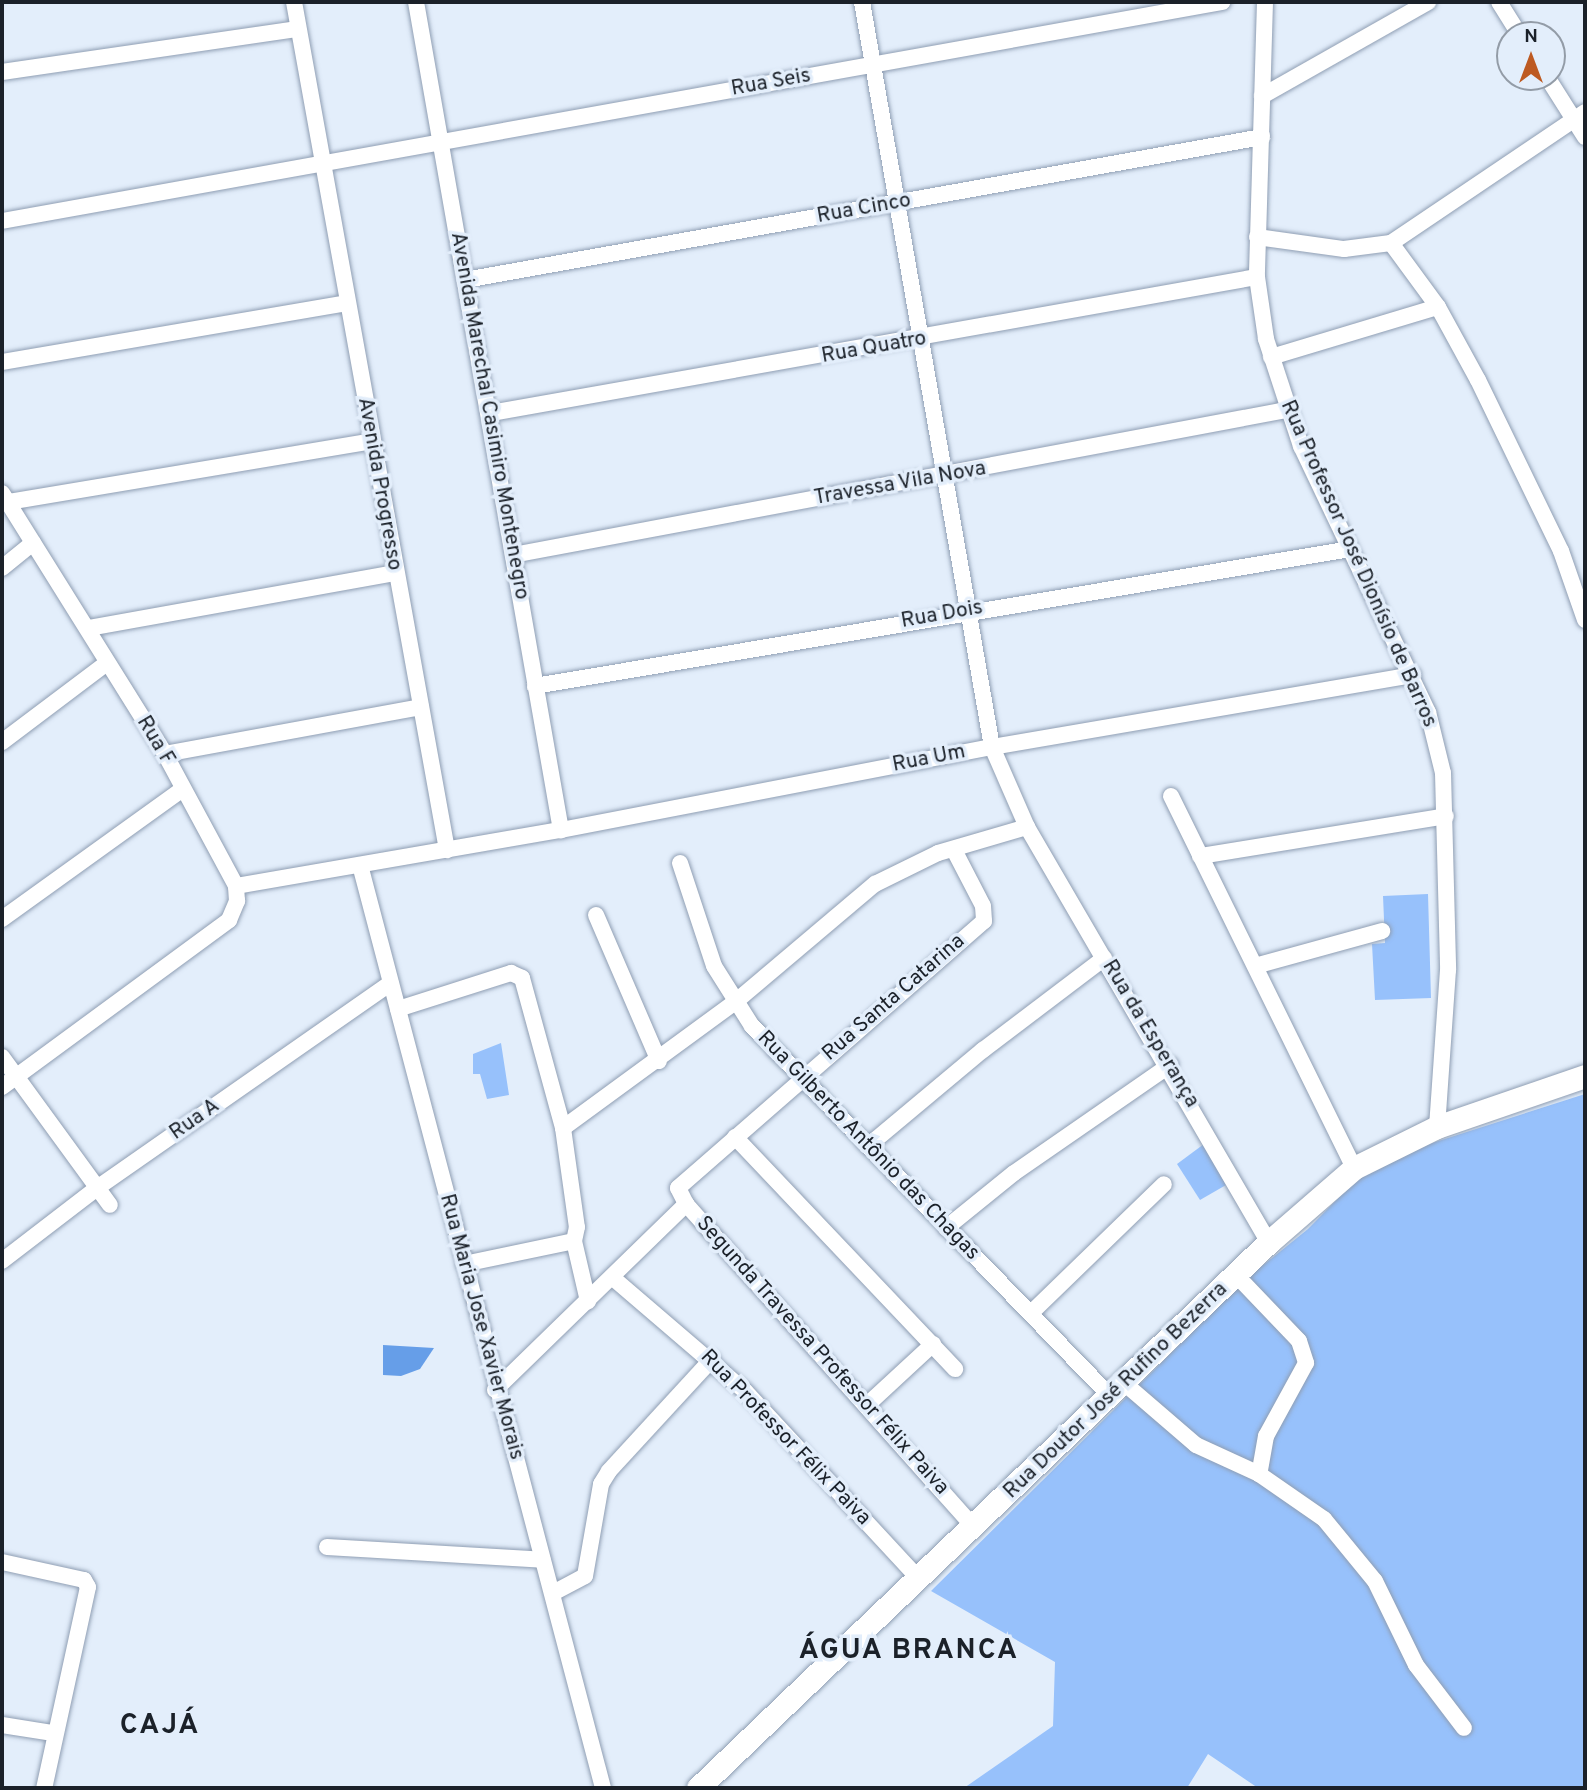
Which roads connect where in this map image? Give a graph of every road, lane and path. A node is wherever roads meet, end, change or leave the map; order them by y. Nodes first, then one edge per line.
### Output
1 (294, 2) edge
2 (416, 2) edge
3 (862, 2) edge
4 (1222, 2) edge
5 (1265, 2) edge
6 (1428, 2) edge
7 (1499, 2) edge
8 (1511, 21) edge
9 (298, 29) junction
10 (873, 65) junction
11 (2, 72) edge
12 (1559, 91) edge
13 (1262, 96) junction
14 (1580, 116) edge
15 (1262, 137) junction
16 (1585, 137) edge
17 (441, 139) junction
18 (320, 161) junction
19 (895, 203) junction
20 (2, 221) edge
21 (1257, 237) junction
22 (1391, 243) junction
23 (1257, 277) junction
24 (466, 280) junction
25 (346, 303) junction
26 (1438, 307) junction
27 (922, 340) junction
28 (1272, 357) junction
29 (2, 362) edge
30 (1286, 410) junction
31 (491, 413) junction
32 (372, 441) junction
33 (944, 477) junction
34 (5, 497) edge
35 (33, 544) junction
36 (1350, 549) junction
37 (513, 555) junction
38 (2, 568) edge
39 (396, 573) junction
40 (970, 610) junction
41 (1585, 620) edge
42 (89, 628) junction
43 (107, 663) junction
44 (1413, 675) junction
45 (535, 686) junction
46 (421, 708) junction
47 (2, 741) edge
48 (992, 747) junction
49 (165, 754) junction
50 (183, 789) junction
51 (1171, 796) dead end
52 (1446, 816) junction
53 (1027, 827) junction
54 (561, 830) junction
55 (447, 850) junction
56 (954, 850) junction
57 (1200, 856) junction
58 (680, 863) dead end
59 (360, 865) junction
60 (236, 886) junction
61 (596, 915) dead end
62 (2, 919) edge
63 (1382, 931) dead end
64 (1104, 958) junction
65 (1255, 966) junction
66 (391, 983) junction
67 (734, 1003) junction
68 (398, 1009) junction
69 (2, 1058) edge
70 (659, 1060) junction
71 (1170, 1065) junction
72 (16, 1076) junction
73 (1585, 1076) edge
74 (801, 1078) junction
75 (2, 1087) edge
76 (1437, 1127) junction
77 (563, 1128) junction
78 (735, 1137) junction
79 (868, 1146) junction
80 (1354, 1168) junction
81 (681, 1182) joint
82 (1164, 1184) dead end
83 (97, 1188) junction
84 (686, 1204) junction
85 (110, 1205) dead end
86 (946, 1228) junction
87 (574, 1241) junction
88 (1269, 1242) junction
89 (2, 1261) edge
90 (464, 1264) junction
91 (1236, 1275) junction
92 (613, 1278) junction
93 (588, 1301) junction
94 (1031, 1313) junction
95 (933, 1344) junction
96 (712, 1359) junction
97 (955, 1368) dead end
98 (1117, 1389) junction
99 (495, 1390) junction
100 (867, 1405) junction
101 (1259, 1475) junction
102 (975, 1528) junction
103 (327, 1547) dead end
104 (543, 1560) junction
105 (2, 1562) edge
106 (919, 1579) junction
107 (553, 1593) junction
108 (2, 1725) edge
109 (1464, 1728) dead end
110 (53, 1733) junction
111 (44, 1788) edge
112 (604, 1788) edge
113 (698, 1788) edge

1 - 9 street, Avenida Progresso
2 - 17 street, Avenida Marechal Casimiro Montenegro
3 - 10 street, Rua da Esperança
4 - 10 street, Rua Seis
5 - 13 street, Rua Professor José Dionísio de Barros
6 - 13 street
7 - 8 street
9 - 11 street
9 - 18 street, Avenida Progresso
10 - 17 street, Rua Seis
10 - 19 street, Rua da Esperança
12 - 14 street
13 - 15 street, Rua Professor José Dionísio de Barros
14 - 16 street
14 - 22 street
15 - 19 street, Rua Cinco
15 - 21 street, Rua Professor José Dionísio de Barros
17 - 18 street, Rua Seis
17 - 24 street, Avenida Marechal Casimiro Montenegro
18 - 20 street, Rua Seis
18 - 25 street, Avenida Progresso
19 - 24 street, Rua Cinco
19 - 27 street, Rua da Esperança
21 - 22 street
21 - 23 street, Rua Professor José Dionísio de Barros
22 - 26 street
23 - 27 street, Rua Quatro
23 - 28 street, Rua Professor José Dionísio de Barros
24 - 31 street, Avenida Marechal Casimiro Montenegro
25 - 29 street
25 - 32 street, Avenida Progresso
26 - 28 street
26 - 41 street
27 - 31 street, Rua Quatro
27 - 33 street, Rua da Esperança
28 - 30 street, Rua Professor José Dionísio de Barros
30 - 33 street, Travessa Vila Nova
30 - 36 street, Rua Professor José Dionísio de Barros
31 - 37 street, Avenida Marechal Casimiro Montenegro
32 - 34 street
32 - 39 street, Avenida Progresso
33 - 37 street, Travessa Vila Nova
33 - 40 street, Rua da Esperança
34 - 35 street, Rua F
35 - 38 street
35 - 42 street, Rua F
36 - 40 street, Rua Dois
36 - 44 street, Rua Professor José Dionísio de Barros
37 - 45 street, Avenida Marechal Casimiro Montenegro
39 - 42 street
39 - 46 street, Avenida Progresso
40 - 45 street, Rua Dois
40 - 48 street, Rua da Esperança
42 - 43 street, Rua F
43 - 47 street
43 - 49 street, Rua F
44 - 48 street, Rua Um
44 - 52 street, Rua Professor José Dionísio de Barros
45 - 54 street, Avenida Marechal Casimiro Montenegro
46 - 49 street
46 - 55 street, Avenida Progresso
48 - 53 street, Rua da Esperança
48 - 54 street, Rua Um
49 - 50 street, Rua F
50 - 60 street, Rua F
50 - 62 street
51 - 57 street
52 - 57 street
52 - 76 street, Rua Professor José Dionísio de Barros
53 - 56 street
53 - 64 street, Rua da Esperança
54 - 55 street, Rua Um
55 - 59 street, Rua Um
56 - 67 street
56 - 74 street, Rua Santa Catarina
57 - 65 street
58 - 67 street, Rua Gilberto Antônio das Chagas
59 - 60 street
59 - 66 street, Rua Maria Jose Xavier Morais
60 - 72 street
61 - 70 street
63 - 65 street
64 - 71 street, Rua da Esperança
64 - 79 street
65 - 80 street
66 - 68 street, Rua Maria Jose Xavier Morais
66 - 83 street, Rua A
67 - 70 street
67 - 74 street, Rua Gilberto Antônio das Chagas
68 - 77 street
68 - 90 street, Rua Maria Jose Xavier Morais
69 - 72 street
70 - 77 street
71 - 86 street
71 - 88 street, Rua da Esperança
72 - 75 street
72 - 83 street
73 - 76 main road, Rua Doutor José Rufino Bezerra
74 - 78 street, Rua Santa Catarina
74 - 79 street, Rua Gilberto Antônio das Chagas
76 - 80 main road, Rua Doutor José Rufino Bezerra
77 - 87 street
78 - 81 street, Rua Santa Catarina
78 - 95 street
79 - 86 street, Rua Gilberto Antônio das Chagas
80 - 88 main road, Rua Doutor José Rufino Bezerra
81 - 84 street, Segunda Travessa Professor Félix Paiva
82 - 94 street
83 - 85 street
83 - 89 street, Rua A
84 - 92 street
84 - 100 street, Segunda Travessa Professor Félix Paiva
86 - 94 street, Rua Gilberto Antônio das Chagas
87 - 90 street
87 - 93 street
88 - 91 main road, Rua Doutor José Rufino Bezerra
90 - 99 street, Rua Maria Jose Xavier Morais
91 - 98 main road, Rua Doutor José Rufino Bezerra
91 - 101 street
92 - 93 street
92 - 96 street, Rua Professor Félix Paiva
93 - 99 street
94 - 98 street, Rua Gilberto Antônio das Chagas
95 - 97 street
95 - 100 street
96 - 106 street, Rua Professor Félix Paiva
96 - 107 street
98 - 101 street, Rua Gilberto Antônio das Chagas
98 - 102 main road, Rua Doutor José Rufino Bezerra
99 - 104 street, Rua Maria Jose Xavier Morais
100 - 102 street, Segunda Travessa Professor Félix Paiva
101 - 109 street, Rua Gilberto Antônio das Chagas
102 - 106 main road, Rua Doutor José Rufino Bezerra
103 - 104 street
104 - 107 street, Rua Maria Jose Xavier Morais
105 - 110 street
106 - 113 main road, Rua Doutor José Rufino Bezerra
107 - 112 street, Rua Maria Jose Xavier Morais
108 - 110 street
110 - 111 street

